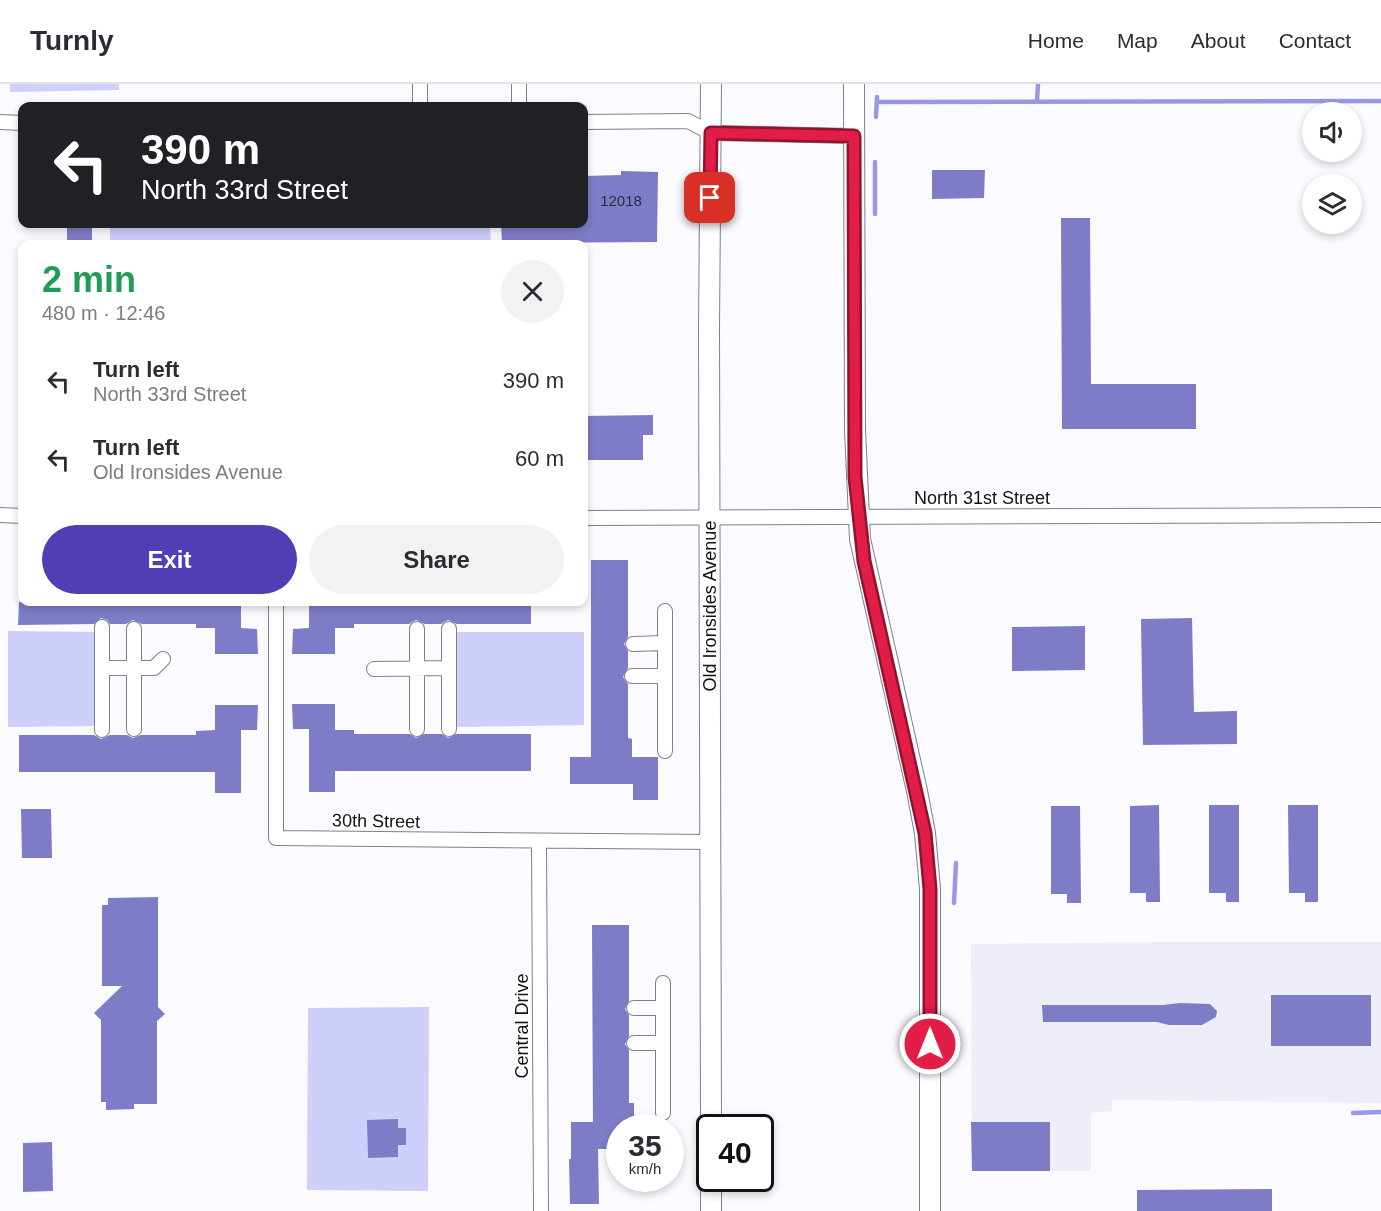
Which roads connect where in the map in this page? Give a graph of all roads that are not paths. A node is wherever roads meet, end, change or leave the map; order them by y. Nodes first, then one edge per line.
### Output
1 (420, 84) edge
2 (519, 84) edge
3 (711, 84) edge
4 (854, 84) edge
5 (420, 102) edge
6 (519, 102) edge
7 (0, 122) edge
8 (588, 122) edge
9 (18, 123) edge
10 (711, 133) junction
11 (854, 136) junction
12 (0, 515) edge
13 (1381, 515) edge
14 (18, 516) edge
15 (710, 516) junction
16 (858, 516) junction
17 (588, 518) edge
18 (276, 606) edge
19 (665, 611) dead end
20 (102, 627) dead end
21 (134, 629) dead end
22 (417, 629) dead end
23 (449, 629) dead end
24 (665, 643) junction
25 (633, 644) dead end
26 (163, 659) dead end
27 (102, 668) junction
28 (134, 668) junction
29 (417, 668) junction
30 (449, 668) junction
31 (374, 669) dead end
32 (632, 676) dead end
33 (665, 676) junction
34 (134, 729) dead end
35 (417, 729) dead end
36 (449, 729) dead end
37 (102, 730) dead end
38 (665, 751) dead end
39 (539, 841) junction
40 (711, 842) junction
41 (663, 982) dead end
42 (634, 1008) dead end
43 (662, 1008) junction
44 (634, 1043) dead end
45 (663, 1043) junction
46 (663, 1113) dead end
47 (711, 1114) edge
48 (711, 1192) edge
49 (541, 1211) edge
50 (711, 1211) edge
51 (930, 1211) edge

1 - 5 street
2 - 6 street
3 - 10 street, Old Ironsides Avenue
4 - 11 street
7 - 9 street
8 - 10 street
10 - 11 street
10 - 15 street, Old Ironsides Avenue
11 - 16 street
12 - 14 street
13 - 16 street, North 31st Street
15 - 16 street, North 31st Street
15 - 17 street, North 31st Street
15 - 40 street, Old Ironsides Avenue
16 - 51 street
18 - 39 street, 30th Street
19 - 24 street
20 - 27 street
21 - 28 street
22 - 29 street
23 - 30 street
24 - 25 street
24 - 33 street
26 - 28 street
27 - 28 street
27 - 37 street
28 - 34 street
29 - 30 street
29 - 31 street
29 - 35 street
30 - 36 street
32 - 33 street
33 - 38 street
39 - 40 street, 30th Street
39 - 49 street, Central Drive
40 - 47 street, Old Ironsides Avenue
41 - 43 street
42 - 43 street
43 - 45 street
44 - 45 street
45 - 46 street
48 - 50 street

